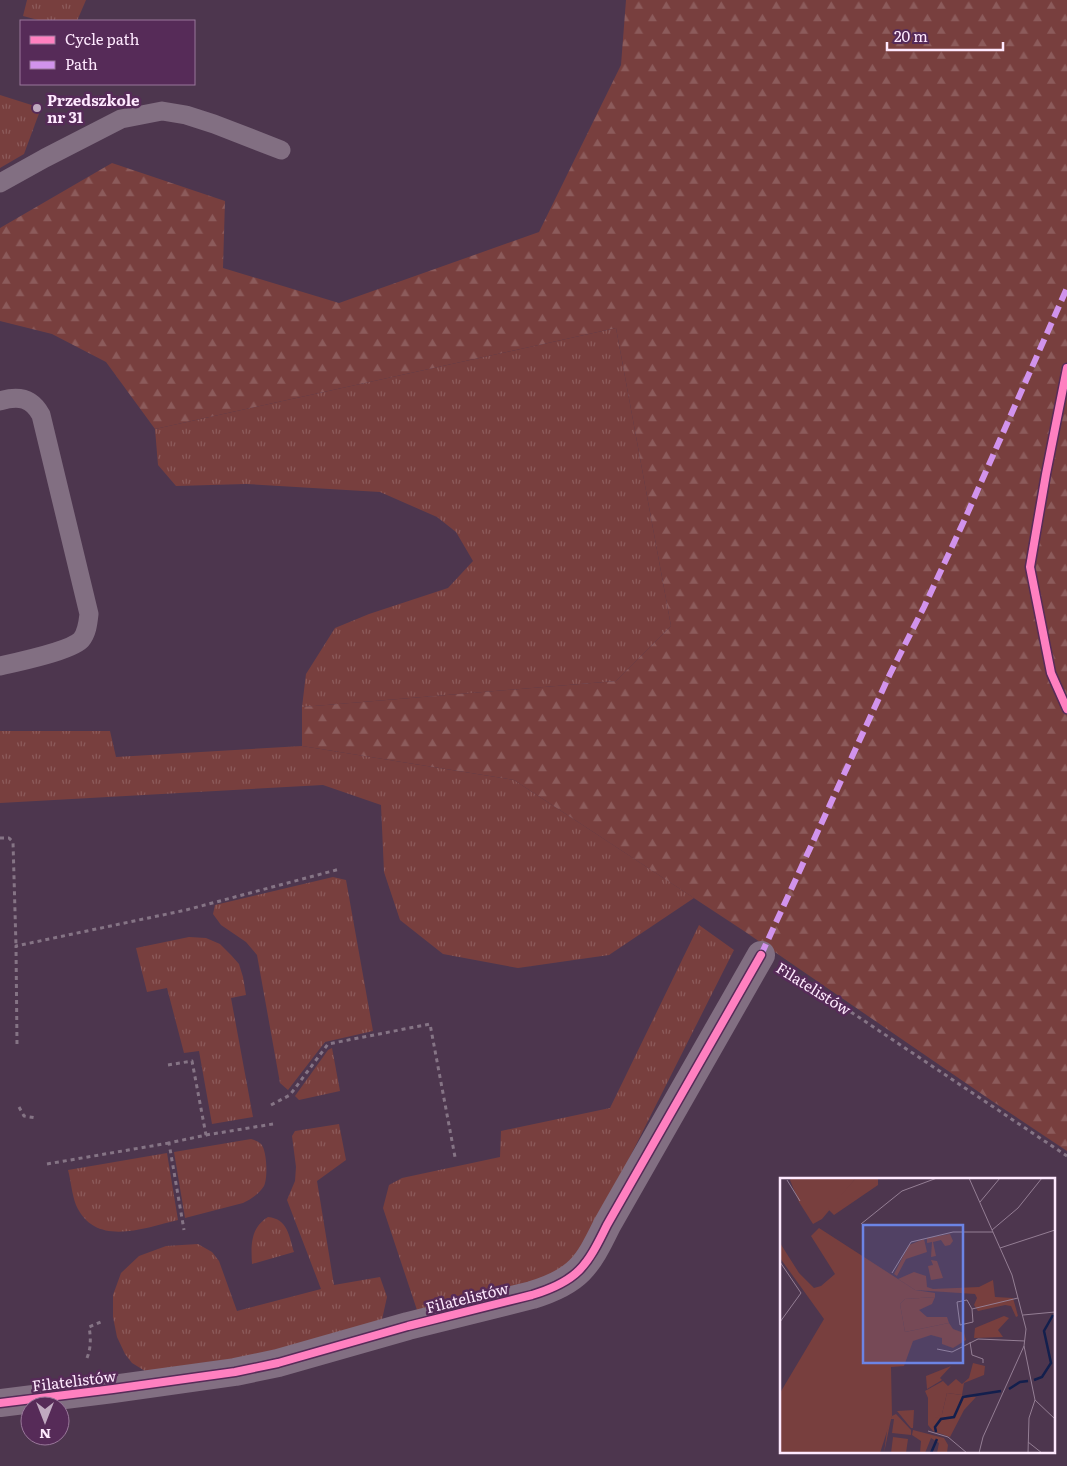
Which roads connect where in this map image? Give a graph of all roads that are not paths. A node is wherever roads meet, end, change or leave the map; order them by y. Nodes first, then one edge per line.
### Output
1 (281, 150) dead end
2 (0, 183) edge
3 (0, 401) edge
4 (0, 666) edge
5 (761, 955) road end
6 (0, 1402) edge

1 - 2 lane
3 - 4 lane
5 - 6 street, Filatelistów

